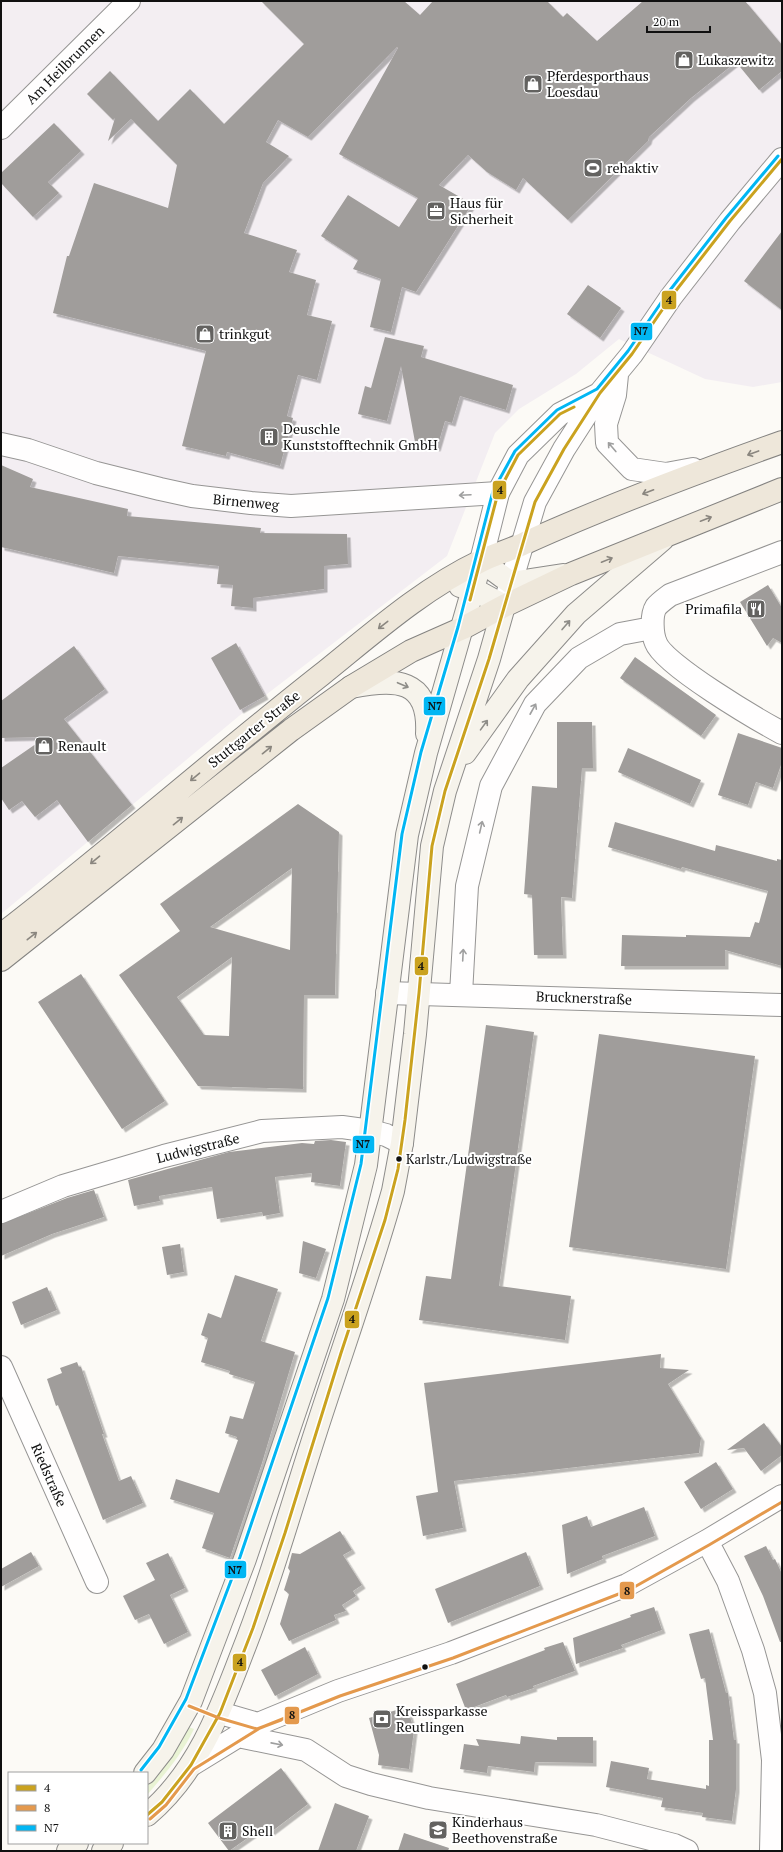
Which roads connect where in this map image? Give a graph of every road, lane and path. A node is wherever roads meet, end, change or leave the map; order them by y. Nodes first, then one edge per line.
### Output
1 (129, 1) edge
2 (1, 128) edge
3 (782, 159) edge
4 (618, 372) junction
5 (600, 393) junction
6 (782, 442) edge
7 (1, 444) edge
8 (724, 463) junction
9 (782, 489) edge
10 (498, 493) junction
11 (670, 533) junction
12 (522, 545) junction
13 (782, 552) edge
14 (481, 561) junction
15 (571, 574) junction
16 (444, 582) junction
17 (511, 583) junction
18 (473, 589) junction
19 (504, 606) junction
20 (463, 628) junction
21 (652, 628) junction
22 (351, 687) junction
23 (782, 733) edge
24 (426, 754) junction
25 (453, 768) junction
26 (1, 935) edge
27 (1, 960) edge
28 (387, 993) junction
29 (419, 993) junction
30 (461, 994) junction
31 (782, 1005) edge
32 (371, 1131) junction
33 (402, 1143) junction
34 (1, 1212) edge
35 (1, 1367) edge
36 (782, 1496) edge
37 (707, 1541) junction
38 (97, 1582) dead end
39 (191, 1701) junction
40 (220, 1712) junction
41 (258, 1724) junction
42 (238, 1736) junction
43 (191, 1765) junction
44 (146, 1772) edge
45 (148, 1814) edge
46 (76, 1844) edge
47 (111, 1844) edge
48 (68, 1851) edge
49 (103, 1851) edge
50 (687, 1851) edge
51 (772, 1851) edge

1 - 2 street, Am Heilbrunnen
3 - 4 street
4 - 5 street
8 -> 4 street
5 - 10 street
5 - 12 street
6 -> 8 main road, Stuttgarter Straße
10 -> 7 street, Birnenweg
8 -> 12 main road, Stuttgarter Straße
11 -> 9 main road, Stuttgarter Straße
10 - 14 street
15 -> 11 main road, Stuttgarter Straße
25 -> 11 main road
12 - 14 main road, Stuttgarter Straße
12 - 17 street
13 - 21 street
14 - 16 main road, Stuttgarter Straße
14 - 17 main road
14 - 18 main road
15 - 17 main road
15 - 19 main road, Stuttgarter Straße
16 - 18 main road
16 -> 26 main road, Stuttgarter Straße
17 - 19 street
18 - 19 main road
18 - 20 main road
19 - 20 main road, Stuttgarter Straße
19 - 25 main road
20 - 22 main road, Stuttgarter Straße
20 - 24 main road
21 - 23 street
30 -> 21 street
22 -> 24 main road
27 -> 22 main road, Stuttgarter Straße
24 - 28 main road
25 - 29 main road
28 - 29 street, Brucknerstraße
28 - 32 main road
29 - 30 street, Brucknerstraße
29 - 33 main road
30 - 31 street, Brucknerstraße
32 - 33 street, Ludwigstraße
32 - 34 street, Ludwigstraße
32 - 39 main road
33 - 40 main road
35 - 38 street, Riedstraße
36 - 37 street
37 - 41 street
37 - 51 street
39 - 40 main road
39 - 44 main road
40 - 41 street
40 - 42 street
40 - 43 main road
41 - 42 street
42 - 43 street
42 -> 50 street
43 - 45 main road
46 - 48 main road
47 - 49 main road

